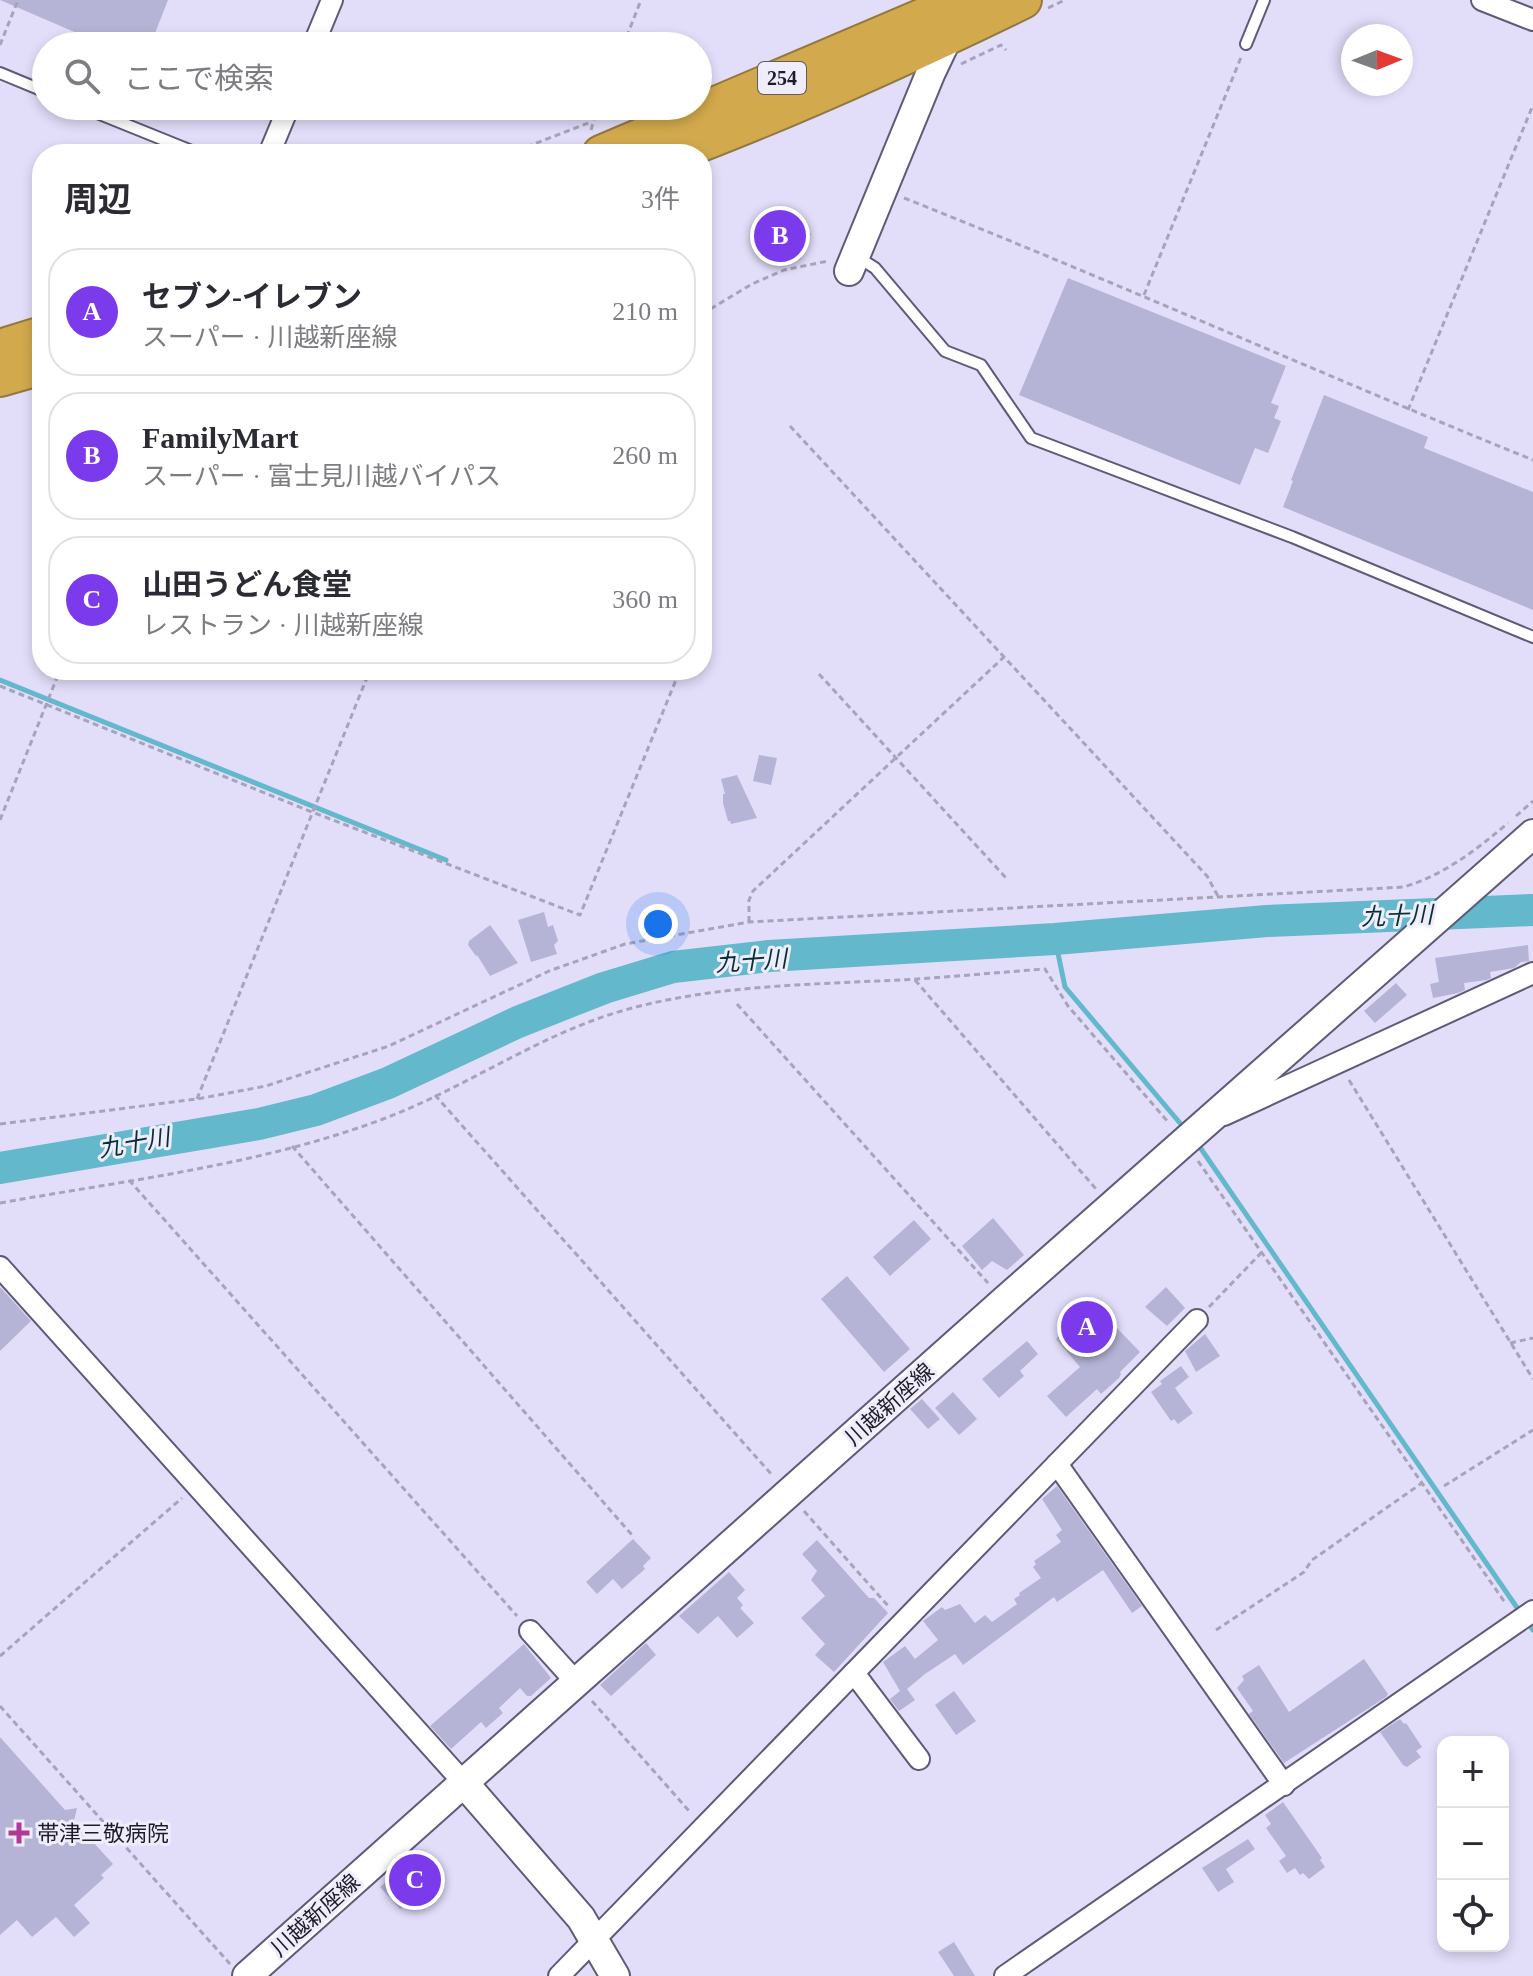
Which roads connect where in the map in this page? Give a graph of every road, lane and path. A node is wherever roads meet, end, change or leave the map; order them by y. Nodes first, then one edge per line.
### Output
1 (18, 0) edge
2 (332, 0) edge
3 (641, 0) edge
4 (1023, 0) edge
5 (1264, 0) edge
6 (1482, 0) edge
7 (961, 1) edge
8 (1533, 20) edge
9 (319, 32) edge
10 (628, 32) edge
11 (949, 36) junction
12 (1246, 44) joint
13 (0, 45) edge
14 (1006, 50) dead end
15 (931, 72) junction
16 (0, 73) edge
17 (32, 86) edge
18 (712, 94) edge
19 (1533, 105) edge
20 (115, 120) edge
21 (283, 120) edge
22 (644, 120) edge
23 (596, 138) edge
24 (174, 144) edge
25 (273, 144) edge
26 (563, 144) edge
27 (698, 144) edge
28 (882, 190) junction
29 (852, 263) junction
30 (1144, 295) junction
31 (712, 308) edge
32 (32, 338) edge
33 (0, 348) edge
34 (32, 369) edge
35 (0, 378) edge
36 (1408, 410) junction
37 (790, 426) dead end
38 (1533, 460) edge
39 (1533, 637) edge
40 (1004, 657) junction
41 (819, 674) dead end
42 (56, 680) edge
43 (366, 680) edge
44 (676, 680) edge
45 (0, 686) edge
46 (46, 704) junction
47 (896, 758) junction
48 (1533, 801) edge
49 (312, 812) junction
50 (0, 820) edge
51 (1533, 834) edge
52 (1007, 879) dead end
53 (1219, 898) junction
54 (749, 922) junction
55 (1533, 973) edge
56 (915, 979) junction
57 (737, 1004) dead end
58 (1340, 1062) junction
59 (435, 1095) junction
60 (197, 1099) junction
61 (1206, 1123) junction
62 (0, 1124) edge
63 (1185, 1142) junction
64 (292, 1146) junction
65 (129, 1180) junction
66 (0, 1203) edge
67 (1112, 1207) junction
68 (1262, 1252) junction
69 (0, 1267) edge
70 (1004, 1301) junction
71 (1197, 1320) joint
72 (1533, 1338) edge
73 (1510, 1343) junction
74 (1533, 1379) edge
75 (1533, 1430) edge
76 (1057, 1464) junction
77 (1422, 1483) junction
78 (196, 1485) junction
79 (1444, 1486) dead end
80 (788, 1493) junction
81 (632, 1535) dead end
82 (1526, 1616) edge
83 (903, 1623) junction
84 (1216, 1630) dead end
85 (530, 1631) joint
86 (0, 1656) edge
87 (854, 1673) junction
88 (576, 1682) junction
89 (0, 1706) edge
90 (919, 1759) dead end
91 (464, 1783) junction
92 (1284, 1785) junction
93 (704, 1827) junction
94 (594, 1938) junction
95 (239, 1971) edge
96 (559, 1976) edge
97 (615, 1976) edge
98 (1005, 1976) edge

1 - 13 path
2 - 9 street
3 - 10 path
4 - 11 highway, 254
5 - 12 lane
6 - 8 street
7 - 11 main road
7 - 18 highway, 254
11 - 15 main road
11 - 27 highway, 254
12 - 30 path
14 - 15 path
15 - 28 main road
16 - 17 lane
19 - 36 path
20 - 24 lane
21 - 25 street
22 - 23 highway, 254
23 - 26 path
28 - 29 main road
28 - 30 path
29 - 31 path
29 - 39 lane
30 - 36 path
32 - 33 highway
34 - 35 highway
36 - 38 path
37 - 40 path
40 - 47 path
40 - 53 path
41 - 47 path
42 - 46 path
43 - 49 path
44 - 49 path
45 - 46 path
46 - 49 path
46 - 50 path
47 - 52 path
47 - 54 path
48 - 53 path
49 - 60 path
51 - 61 main road, 川越新座線
53 - 54 path
54 - 60 path
55 - 58 street
56 - 59 path
56 - 63 path
56 - 67 path
57 - 70 path
58 - 61 street
58 - 73 path
59 - 64 path
59 - 80 path
60 - 62 path
61 - 63 main road, 川越新座線
63 - 67 main road, 川越新座線
63 - 68 path
64 - 65 path
64 - 81 path
65 - 66 path
65 - 85 path
67 - 70 main road, 川越新座線
68 - 71 path
68 - 77 path
69 - 78 street
70 - 80 main road, 川越新座線
71 - 76 street
72 - 73 path
73 - 74 path
75 - 79 path
76 - 83 street
76 - 92 street
77 - 82 path
77 - 84 path
78 - 86 path
78 - 91 street
80 - 83 path
80 - 88 main road, 川越新座線
82 - 92 street
83 - 87 street
85 - 88 street
87 - 90 street
87 - 93 street
88 - 91 main road, 川越新座線
88 - 93 path
89 - 95 path
91 - 94 main road
91 - 95 main road, 川越新座線
92 - 98 street
93 - 94 street
94 - 96 street
94 - 97 main road

